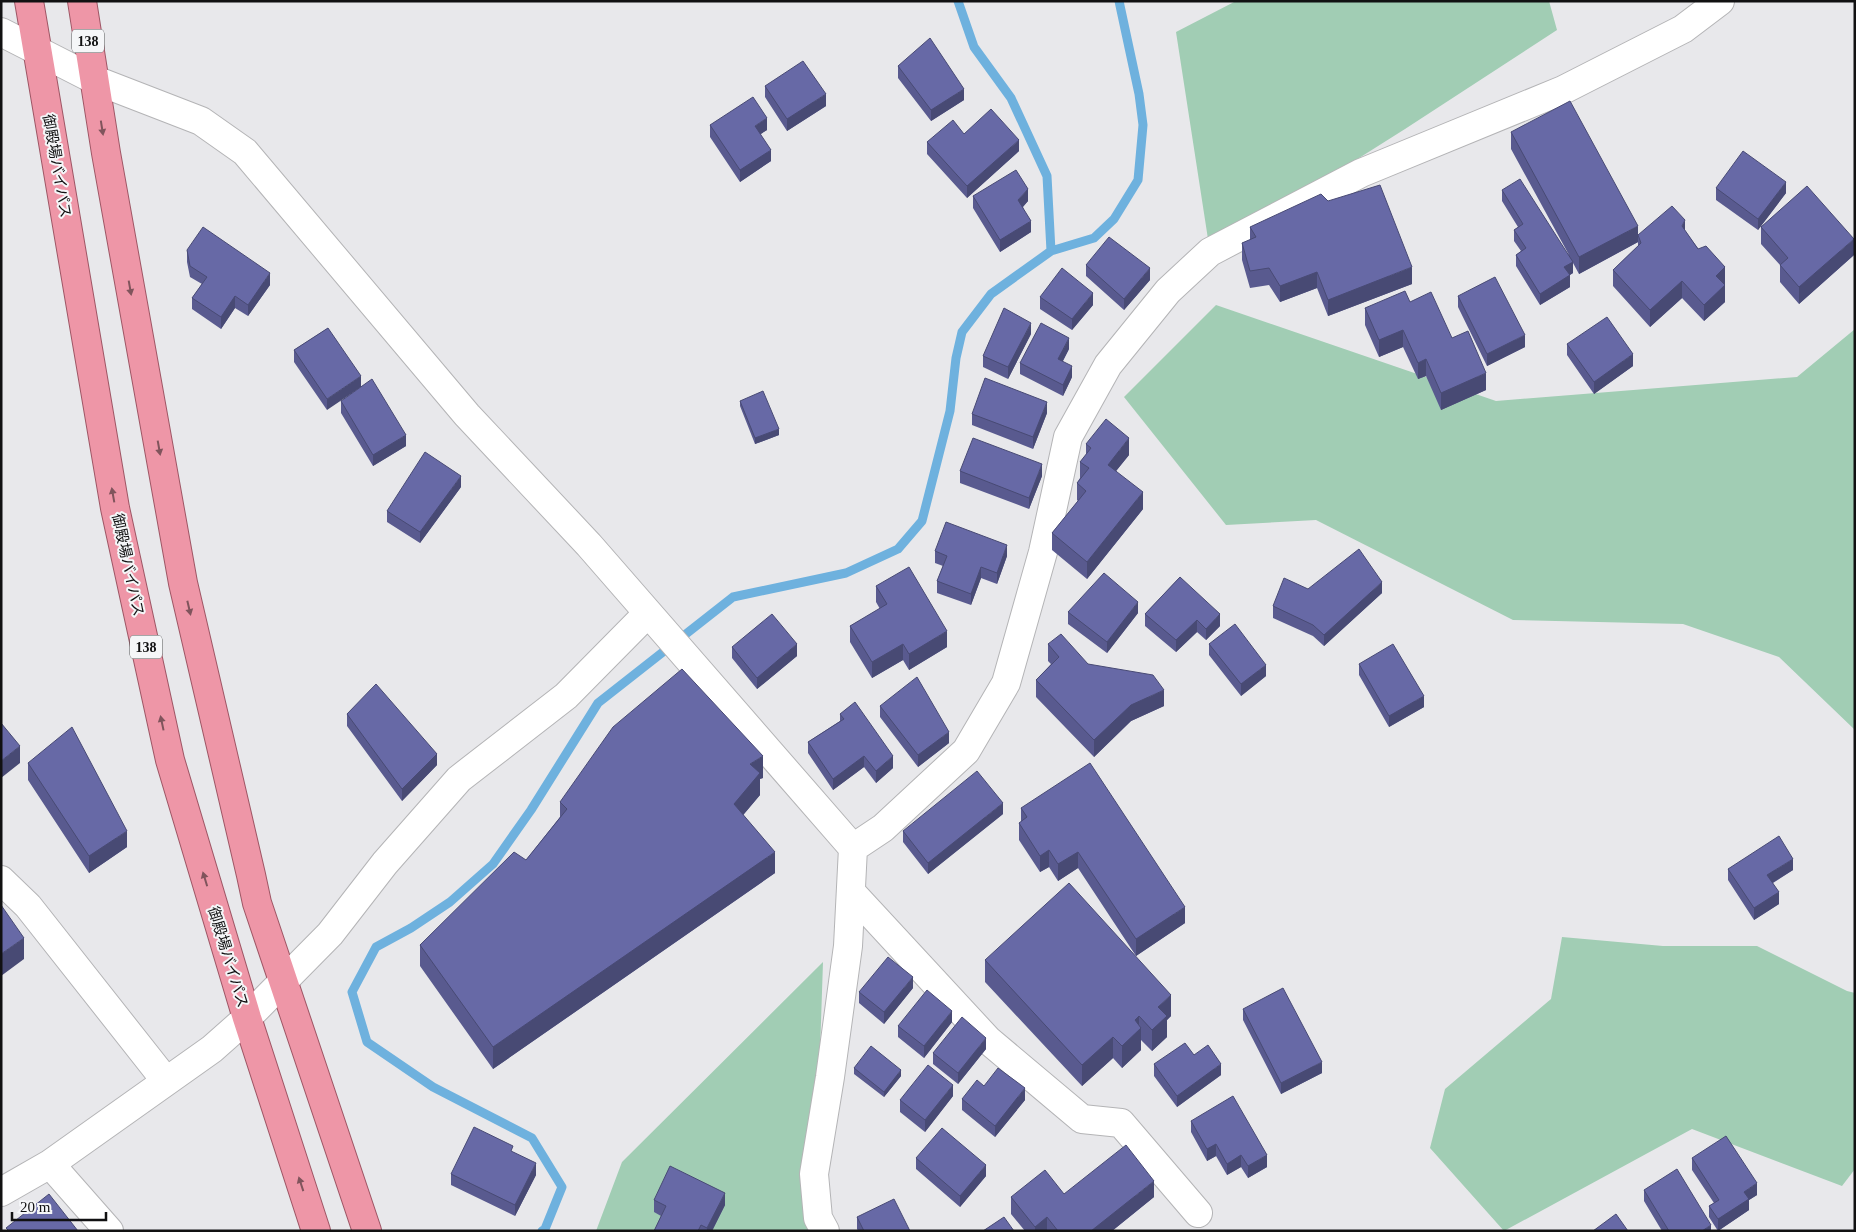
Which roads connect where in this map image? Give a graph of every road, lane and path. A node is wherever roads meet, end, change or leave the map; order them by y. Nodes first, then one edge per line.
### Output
1 (29, 1) edge
2 (82, 1) edge
3 (1720, 1) edge
4 (1, 32) edge
5 (36, 49) junction
6 (95, 80) junction
7 (648, 613) junction
8 (853, 848) junction
9 (1, 880) edge
10 (851, 892) junction
11 (283, 979) junction
12 (247, 1018) junction
13 (166, 1081) junction
14 (50, 1164) junction
15 (1, 1192) edge
16 (1198, 1213) dead end
17 (109, 1231) edge
18 (316, 1231) edge
19 (367, 1231) edge
20 (825, 1231) edge

1 - 5 highway, 御殿場バイパス / 138
2 - 6 highway, 138
3 - 8 street
4 - 5 street
5 - 6 street
12 -> 5 highway, 御殿場バイパス / 138
6 - 7 street
6 -> 11 highway, 138
7 - 8 street
7 - 11 street
8 - 10 street
9 - 13 street
10 - 16 street
10 - 20 street
11 - 12 street
11 - 19 highway, 138
12 - 13 street
18 -> 12 highway, 御殿場バイパス / 138
13 - 14 street
14 - 15 street
14 - 17 street

